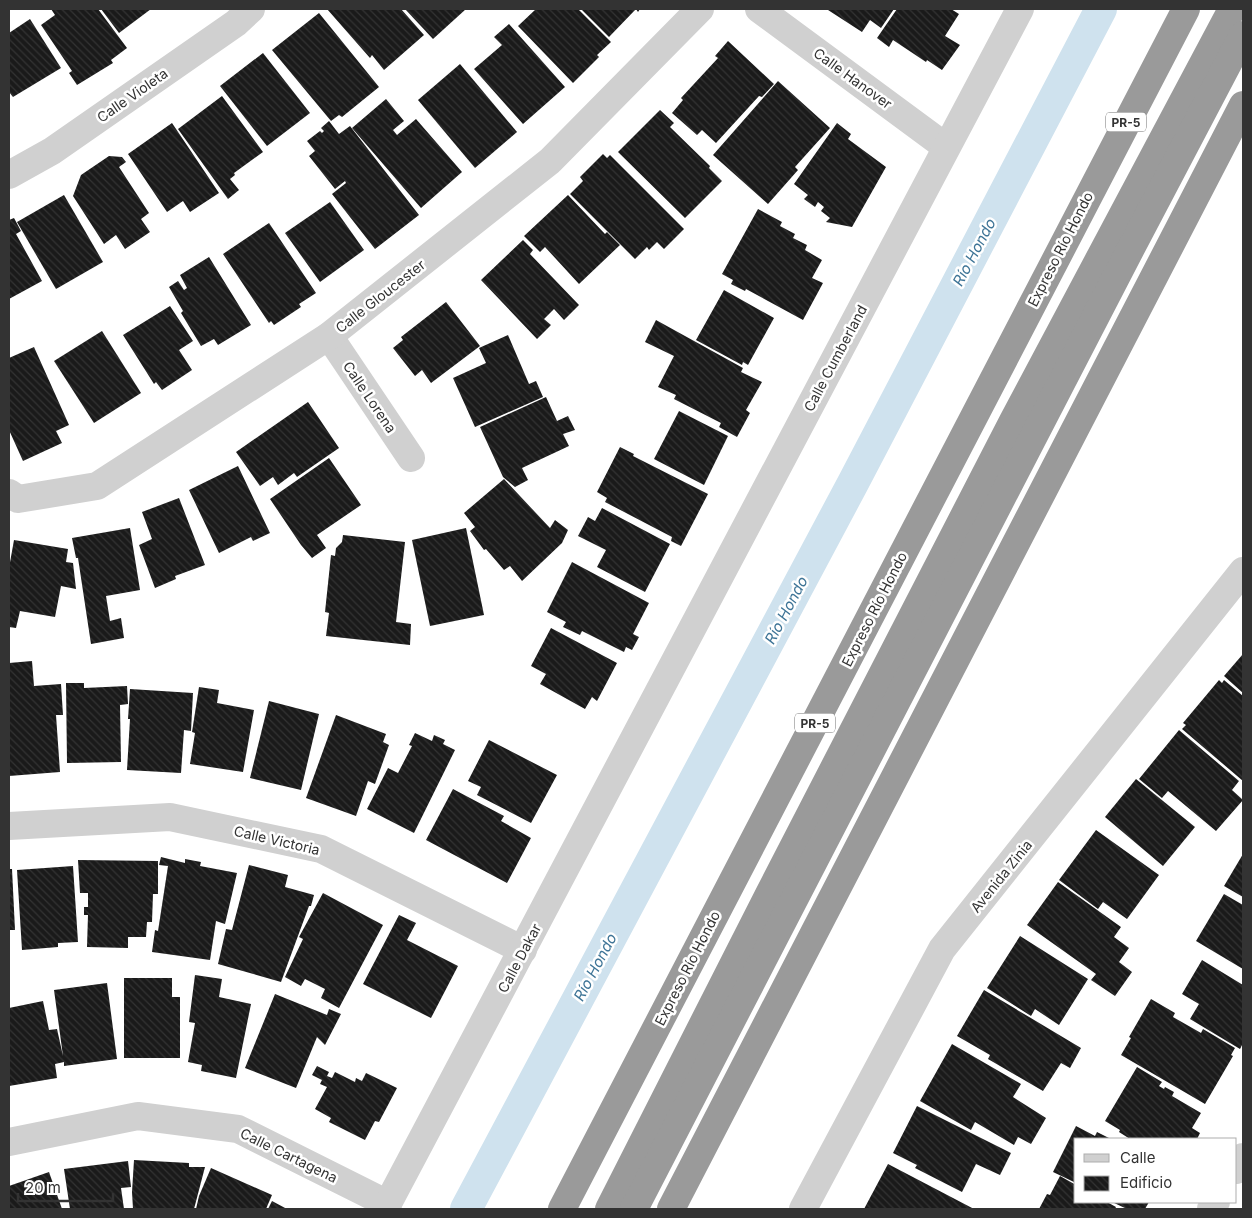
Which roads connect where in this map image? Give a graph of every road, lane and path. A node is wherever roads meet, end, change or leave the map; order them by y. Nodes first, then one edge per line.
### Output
1 (251, 9) edge
2 (700, 9) edge
3 (759, 9) edge
4 (1020, 9) edge
5 (1186, 9) edge
6 (1232, 9) edge
7 (1243, 35) edge
8 (1243, 105) edge
9 (946, 146) junction
10 (9, 175) edge
11 (329, 336) junction
12 (411, 458) dead end
13 (9, 493) edge
14 (1243, 571) edge
15 (651, 707) joint
16 (9, 826) edge
17 (523, 950) junction
18 (9, 1142) edge
19 (1243, 1157) edge
20 (1237, 1168) edge
21 (387, 1207) edge
22 (562, 1209) edge
23 (609, 1209) edge
24 (634, 1209) edge
25 (671, 1209) edge
26 (803, 1209) edge

1 - 10 street, Calle Violeta
2 - 11 street, Calle Gloucester
3 - 9 street, Calle Hanover
4 - 9 street, Calle Cumberland
5 - 22 highway, Expreso Río Hondo / PR-5
6 - 23 highway
7 - 24 highway
8 - 25 highway
9 - 15 street, Calle Cumberland
11 - 12 street, Calle Lorena
11 - 13 street, Calle Gloucester
14 - 26 street, Avenida Zinia
15 - 17 street, Calle Dakar
16 - 17 street, Calle Victoria
17 - 21 street, Calle Dakar
18 - 21 street, Calle Cartagena
19 - 20 street

